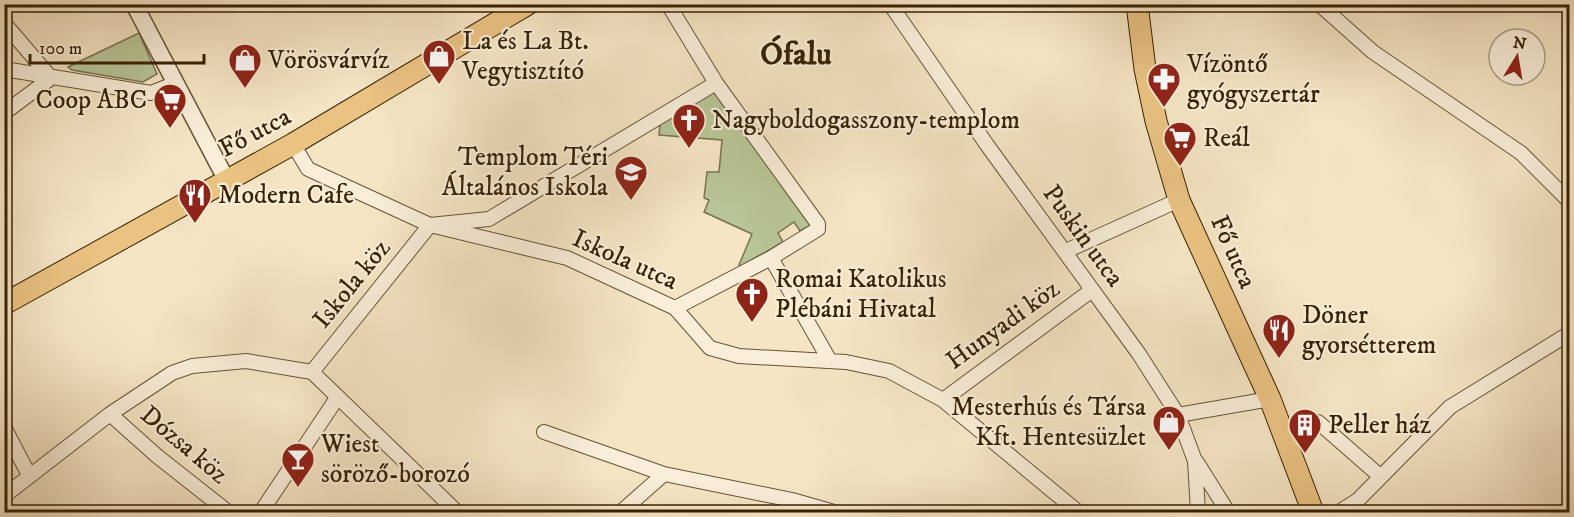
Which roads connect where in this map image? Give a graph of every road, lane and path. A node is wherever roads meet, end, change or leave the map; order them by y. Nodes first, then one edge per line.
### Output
1 (134, 4) edge
2 (668, 4) edge
3 (890, 4) edge
4 (1137, 4) edge
5 (527, 5) edge
6 (1319, 5) edge
7 (4, 22) edge
8 (4, 69) edge
9 (51, 78) junction
10 (716, 83) junction
11 (175, 85) junction
12 (4, 113) edge
13 (293, 144) junction
14 (226, 179) junction
15 (1179, 200) junction
16 (1569, 202) edge
17 (430, 225) junction
18 (1066, 251) junction
19 (771, 258) junction
20 (1092, 290) junction
21 (4, 304) edge
22 (675, 308) junction
23 (1569, 333) edge
24 (830, 361) junction
25 (312, 372) junction
26 (337, 398) junction
27 (942, 399) junction
28 (1270, 399) junction
29 (110, 414) junction
30 (1178, 415) junction
31 (1318, 422) dead end
32 (4, 427) edge
33 (543, 432) dead end
34 (1195, 461) junction
35 (664, 474) junction
36 (29, 475) junction
37 (1381, 477) junction
38 (4, 496) edge
39 (1569, 509) edge
40 (228, 512) edge
41 (261, 513) edge
42 (457, 513) edge
43 (621, 513) edge
44 (834, 513) edge
45 (1078, 513) edge
46 (1198, 513) edge
47 (1228, 513) edge
48 (1313, 513) edge
49 (1339, 513) edge
50 (1562, 513) edge

1 - 11 street
2 - 10 street
3 - 18 street, Puskin utca
4 - 15 main road, Fő utca
5 - 13 main road, Fő utca
6 - 16 street
7 - 9 street
8 - 9 street
9 - 11 street
9 - 12 street
10 - 17 street
10 - 19 street
11 - 14 street
13 - 14 main road, Fő utca
13 - 17 street, Iskola utca
14 - 21 main road, Fő utca
15 - 18 street
15 - 28 main road, Fő utca
17 - 22 street, Iskola utca
17 - 25 street, Iskola köz
18 - 20 street, Puskin utca
19 - 22 street
19 - 24 street
20 - 27 street, Hunyadi köz
20 - 30 street, Puskin utca
22 - 24 street, Iskola utca
23 - 37 street
24 - 27 street, Iskola utca
25 - 26 street
25 - 29 street
26 - 41 street
26 - 42 street
27 - 45 street, Iskola utca
28 - 30 street
28 - 48 main road, Fő utca
29 - 36 street
29 - 40 street, Dózsa köz
30 - 34 street, Puskin utca
31 - 37 street
32 - 36 street
33 - 35 street
34 - 46 street, Puskin utca
34 - 47 street
35 - 43 street
35 - 44 street
36 - 38 street
37 - 49 street
39 - 50 street

